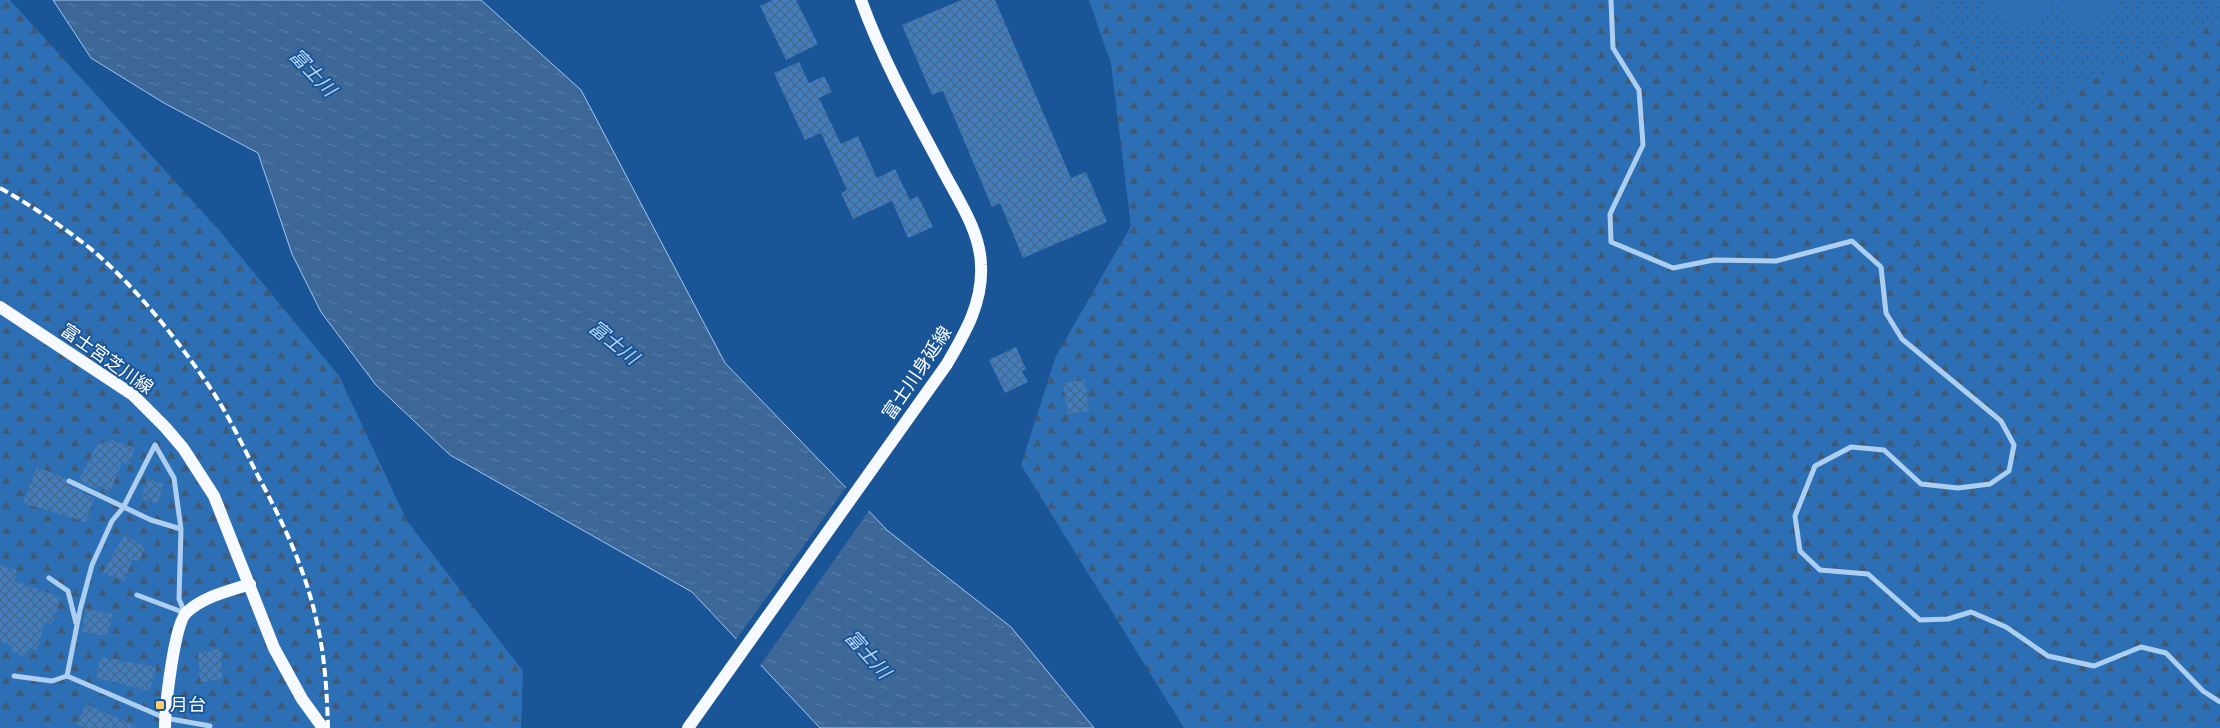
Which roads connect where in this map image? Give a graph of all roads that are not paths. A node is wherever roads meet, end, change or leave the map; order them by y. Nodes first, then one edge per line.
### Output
1 (861, 0) edge
2 (1611, 0) edge
3 (0, 307) edge
4 (69, 481) dead end
5 (123, 508) junction
6 (181, 528) junction
7 (49, 578) dead end
8 (250, 584) junction
9 (137, 595) dead end
10 (185, 613) junction
11 (77, 626) junction
12 (14, 676) dead end
13 (67, 676) junction
14 (2220, 702) edge
15 (165, 723) edge
16 (210, 726) dead end
17 (323, 728) edge
18 (688, 728) edge

1 - 18 main road, 富士川身延線
2 - 14 street
3 - 8 main road, 富士宮芝川線
4 - 5 street
5 - 6 street
5 - 6 street
5 - 11 street
6 - 10 street
7 - 11 street
8 - 10 main road
8 - 17 main road, 富士宮芝川線
9 - 10 street
10 - 15 main road
11 - 13 street
12 - 13 street
13 - 15 street
15 - 16 street

